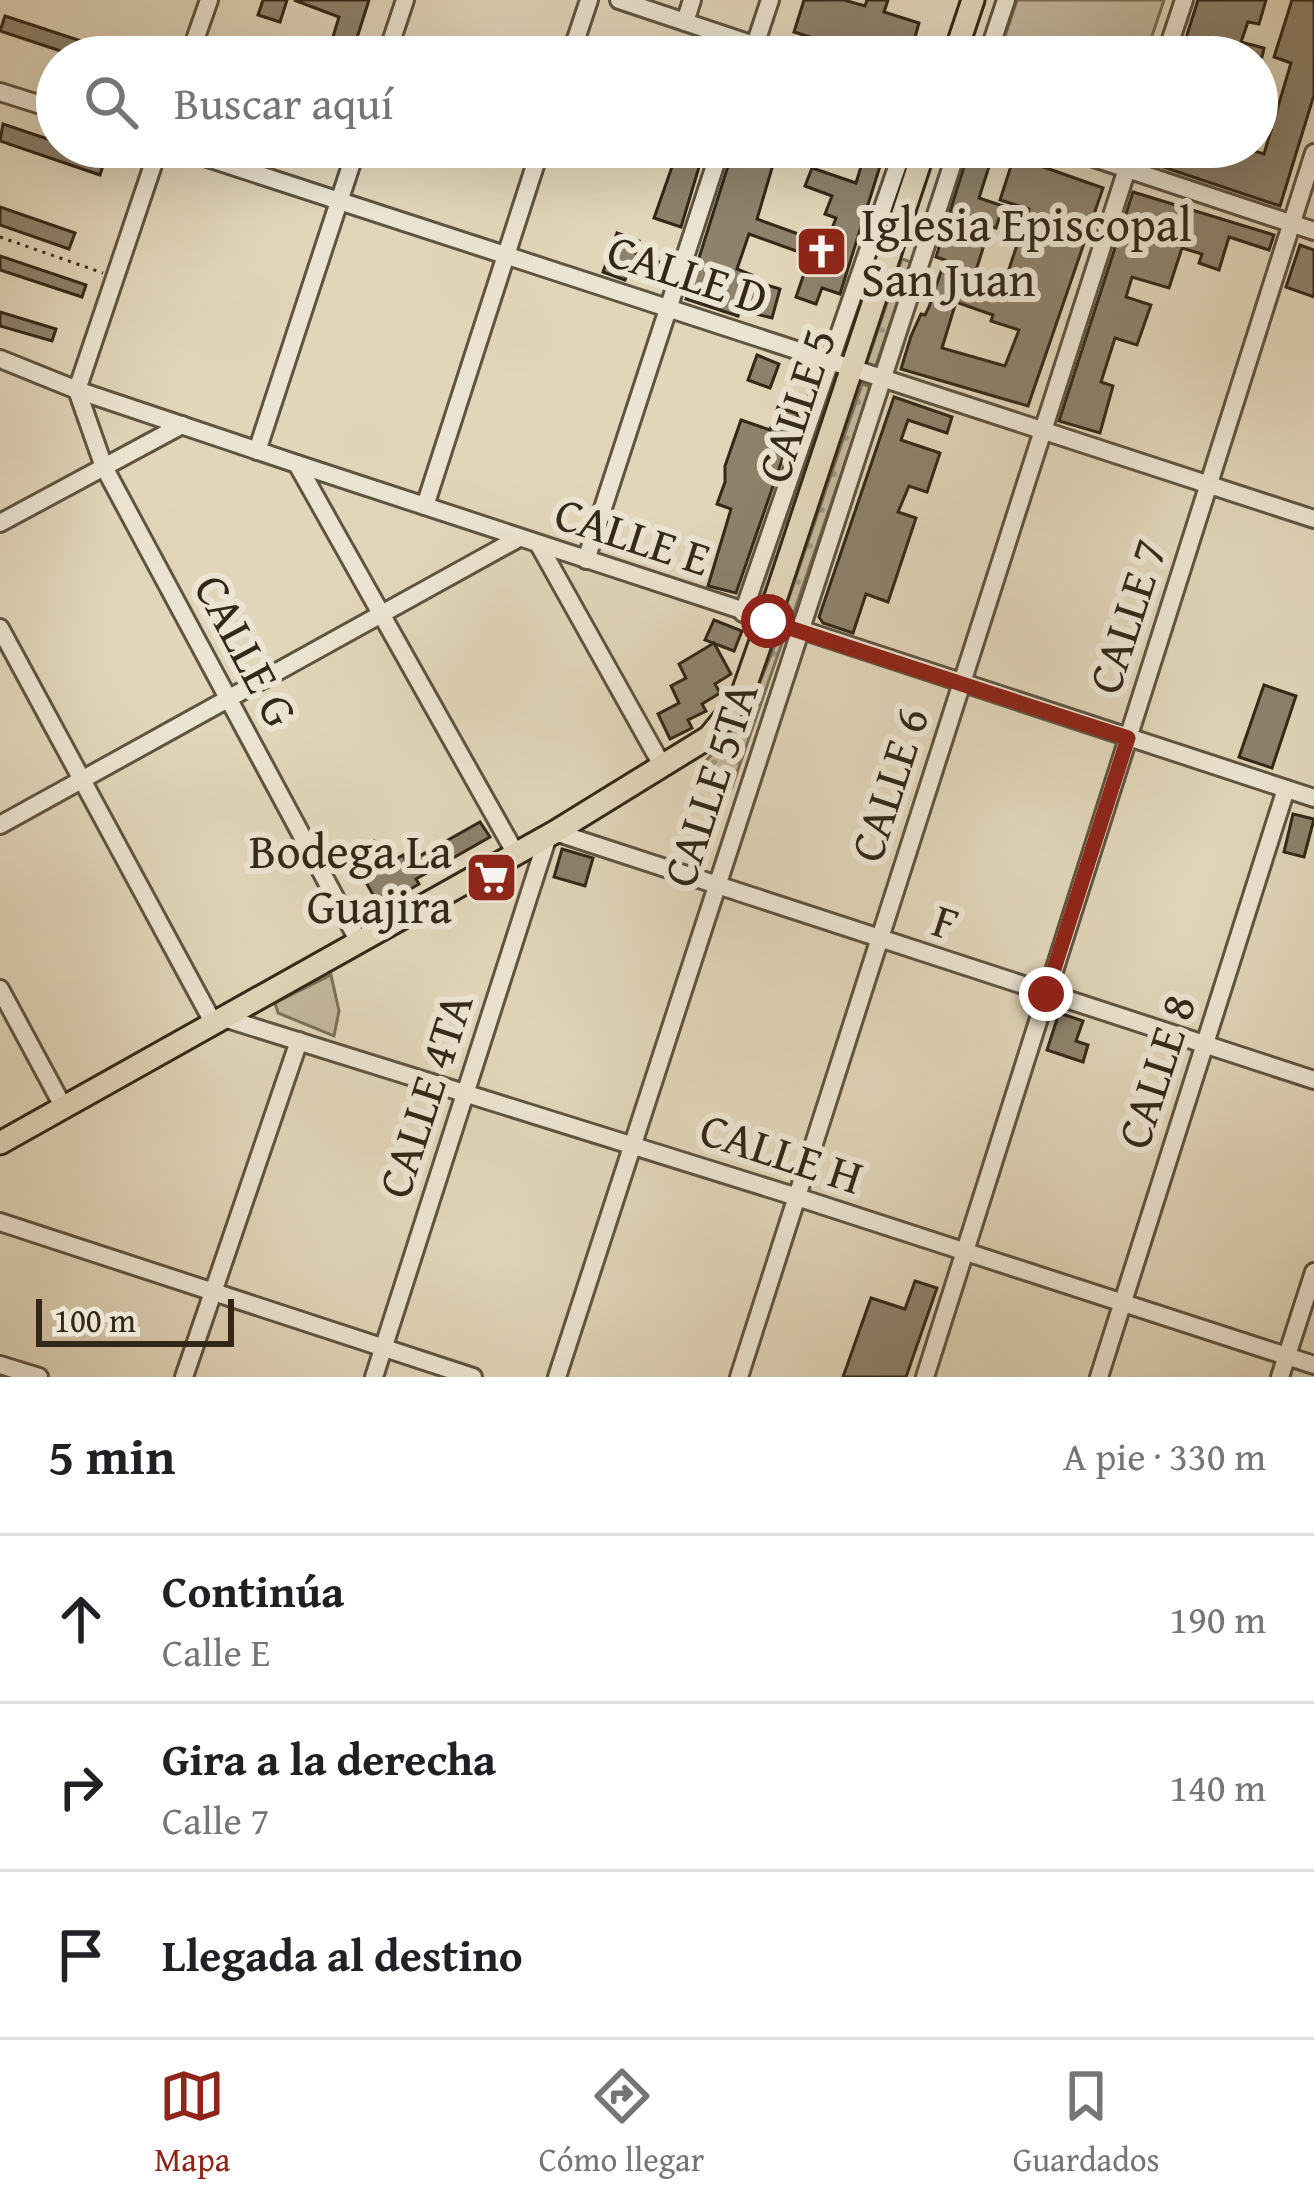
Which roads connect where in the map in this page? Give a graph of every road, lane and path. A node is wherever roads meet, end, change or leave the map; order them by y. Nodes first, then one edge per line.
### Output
1 (209, 0) edge
2 (405, 0) edge
3 (589, 0) edge
4 (619, 0) edge
5 (692, 0) edge
6 (770, 0) edge
7 (973, 0) edge
8 (1006, 0) edge
9 (1184, 0) edge
10 (685, 22) junction
11 (197, 36) edge
12 (393, 36) edge
13 (577, 36) edge
14 (718, 36) edge
15 (758, 36) edge
16 (962, 36) edge
17 (994, 36) edge
18 (1172, 36) edge
19 (0, 92) edge
20 (36, 103) edge
21 (1314, 153) edge
22 (152, 168) edge
23 (238, 168) edge
24 (350, 168) edge
25 (534, 168) edge
26 (715, 168) edge
27 (897, 168) edge
28 (918, 168) edge
29 (951, 168) edge
30 (1124, 168) edge
31 (1127, 169) junction
32 (339, 201) junction
33 (1292, 224) junction
34 (1314, 231) edge
35 (0, 237) edge
36 (506, 254) junction
37 (116, 278) junction
38 (668, 308) junction
39 (0, 359) edge
40 (828, 360) junction
41 (852, 368) junction
42 (883, 378) junction
43 (76, 390) junction
44 (182, 425) junction
45 (1043, 429) junction
46 (257, 451) junction
47 (297, 464) junction
48 (104, 467) junction
49 (1209, 484) junction
50 (425, 506) junction
51 (1314, 518) edge
52 (0, 523) edge
53 (519, 538) junction
54 (539, 544) junction
55 (586, 560) junction
56 (742, 613) junction
57 (380, 616) junction
58 (768, 621) junction
59 (0, 628) edge
60 (800, 632) junction
61 (961, 685) junction
62 (230, 700) junction
63 (1128, 738) junction
64 (663, 767) junction
65 (82, 780) junction
66 (1286, 789) junction
67 (1314, 798) edge
68 (0, 825) edge
69 (552, 834) junction
70 (516, 854) junction
71 (717, 886) junction
72 (879, 940) junction
73 (359, 942) junction
74 (0, 988) edge
75 (1046, 994) junction
76 (219, 1021) junction
77 (299, 1041) junction
78 (1204, 1045) junction
79 (1314, 1080) edge
80 (464, 1093) junction
81 (64, 1108) junction
82 (0, 1143) edge
83 (633, 1146) junction
84 (797, 1197) junction
85 (0, 1222) edge
86 (964, 1254) junction
87 (1314, 1272) edge
88 (213, 1292) junction
89 (1122, 1304) junction
90 (384, 1348) junction
91 (1287, 1357) junction
92 (0, 1365) edge
93 (1314, 1365) edge
94 (39, 1377) edge
95 (184, 1377) edge
96 (374, 1377) edge
97 (473, 1377) edge
98 (557, 1377) edge
99 (740, 1377) edge
100 (925, 1377) edge
101 (1099, 1377) edge
102 (1280, 1377) edge

1 - 11 street
2 - 12 street
3 - 13 street
4 - 10 street
5 - 10 street
6 - 15 street
7 - 16 main road
8 - 17 street
9 - 18 street
10 - 14 street
19 - 20 street
21 - 33 street, CALLE 7
22 - 37 street
23 - 32 street, CALLE D
24 - 32 street
25 - 36 street
26 - 38 street
27 - 40 street, CALLE 5
28 - 41 main road, CALLE 5
29 - 42 street, CALLE 5TA
30 - 31 street
31 - 33 street
31 - 45 street, CALLE 6
32 - 36 street, CALLE D
32 - 46 street
33 - 34 street
33 - 49 street, CALLE 7
35 - 37 path
36 - 38 street, CALLE D
36 - 50 street
37 - 43 street
38 - 40 street, CALLE D
38 - 55 street
39 - 43 street, CALLE E
40 - 41 street, CALLE D
40 - 56 street, CALLE 5
41 - 42 street, CALLE D
41 - 58 main road, CALLE 5
42 - 45 street, CALLE D
42 - 60 street, CALLE 5TA
43 - 44 street, CALLE E
43 - 48 street, CALLE G
44 - 46 street, CALLE E
44 - 48 street
45 - 49 street, CALLE D
45 - 61 street, CALLE 6
46 - 47 street, CALLE E
47 - 50 street, CALLE E
47 - 57 street
48 - 52 street
48 - 62 street, CALLE G
49 - 51 street, CALLE D
49 - 63 street, CALLE 7
50 - 53 street, CALLE E
53 - 54 street, CALLE E
53 - 57 street
54 - 55 street, CALLE E
54 - 64 street
55 - 56 street, CALLE E
56 - 58 street, CALLE E
57 - 62 street
57 - 70 street
58 - 60 street, CALLE E
58 - 64 main road, CALLE 5
59 - 65 street
60 - 61 street, CALLE E
60 - 71 street, CALLE 5TA
61 - 63 street, CALLE E
61 - 72 street, CALLE 6
62 - 65 street
62 - 73 street, CALLE G
63 - 66 street, CALLE E
63 - 75 street, CALLE 7
64 - 69 main road, CALLE 5
65 - 68 street
65 - 76 street
66 - 67 street, CALLE E
66 - 78 street, CALLE 8
69 - 70 main road, CALLE 5
69 - 71 street, F
69 - 80 street, CALLE 4TA
70 - 73 main road, CALLE 5
71 - 72 street, F
71 - 83 street, CALLE 5TA
72 - 75 street, F
72 - 84 street, CALLE 6
73 - 76 main road, CALLE 5
74 - 81 street
75 - 78 street, F
75 - 86 street, CALLE 7
76 - 77 street, CALLE H
76 - 81 main road, CALLE 5
77 - 80 street, CALLE H
77 - 88 street
78 - 79 street, F
78 - 89 street, CALLE 8
80 - 83 street, CALLE H
80 - 90 street, CALLE 4TA
81 - 82 main road, CALLE 5
83 - 84 street, CALLE H
83 - 98 street, CALLE 5TA
84 - 86 street, CALLE H
84 - 99 street, CALLE 6
85 - 88 street
86 - 89 street, CALLE H
86 - 100 street, CALLE 7
87 - 91 street
88 - 90 street
88 - 95 street
89 - 91 street, CALLE H
89 - 101 street, CALLE 8
90 - 96 street, CALLE 4TA
90 - 97 street
91 - 93 street, CALLE H
91 - 102 street
92 - 94 street

